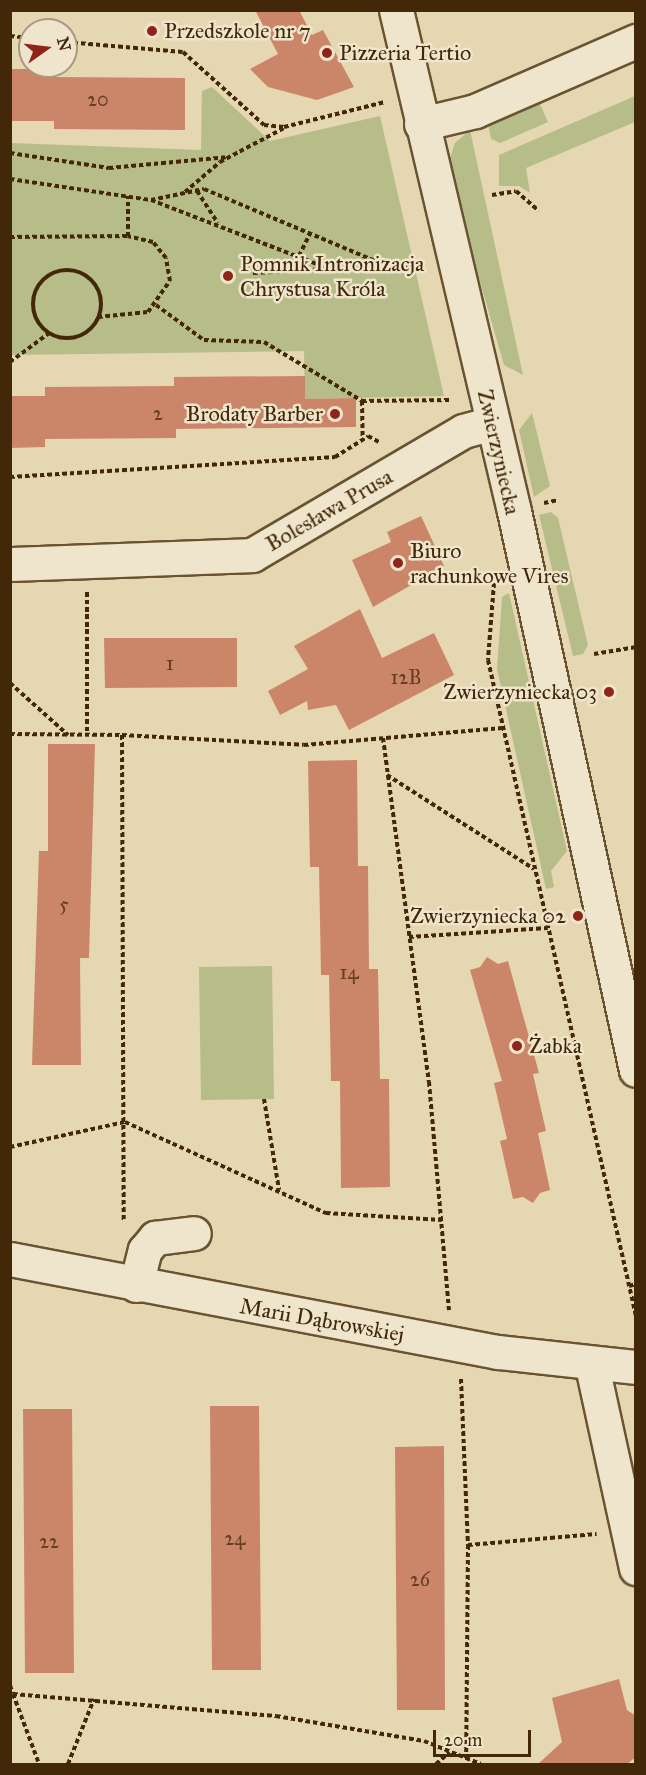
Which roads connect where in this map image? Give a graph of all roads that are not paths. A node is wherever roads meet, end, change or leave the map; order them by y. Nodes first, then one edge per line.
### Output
1 (396, 10) edge
2 (636, 41) edge
3 (421, 124) junction
4 (492, 423) junction
5 (10, 564) edge
6 (636, 1070) edge
7 (194, 1233) dead end
8 (10, 1259) edge
9 (136, 1285) junction
10 (592, 1366) junction
11 (636, 1367) edge
12 (636, 1568) edge

1 - 3 street, Zwierzyniecka
2 - 3 street
3 - 4 street, Zwierzyniecka
4 - 5 street, Bolesława Prusa
4 - 6 street, Zwierzyniecka
7 - 9 street
8 - 9 street, Marii Dąbrowskiej
9 - 10 street, Marii Dąbrowskiej
10 - 11 street, Marii Dąbrowskiej
10 - 12 street

